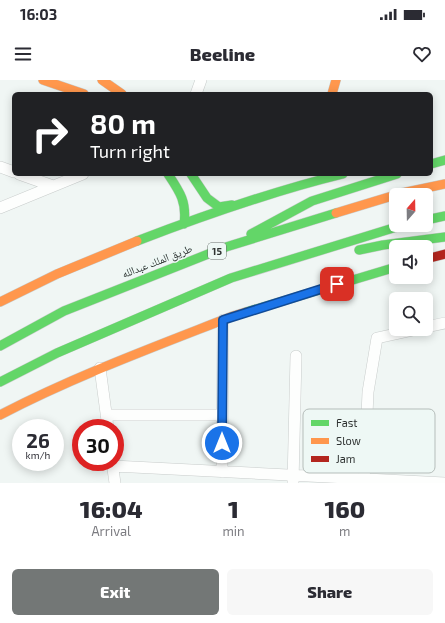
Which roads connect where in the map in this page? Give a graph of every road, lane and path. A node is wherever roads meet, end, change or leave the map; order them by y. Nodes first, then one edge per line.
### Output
1 (43, 80) edge
2 (102, 80) edge
3 (201, 80) edge
4 (336, 80) edge
5 (78, 92) edge
6 (119, 92) edge
7 (197, 92) edge
8 (333, 92) edge
9 (445, 160) edge
10 (433, 163) edge
11 (0, 167) edge
12 (12, 171) edge
13 (25, 176) edge
14 (78, 176) edge
15 (169, 176) edge
16 (192, 176) edge
17 (326, 176) edge
18 (391, 176) edge
19 (308, 178) edge
20 (445, 184) edge
21 (53, 186) junction
22 (238, 205) junction
23 (0, 208) edge
24 (445, 216) edge
25 (433, 219) edge
26 (184, 224) junction
27 (389, 229) edge
28 (445, 237) edge
29 (226, 247) junction
30 (445, 254) edge
31 (433, 257) edge
32 (389, 269) edge
33 (231, 278) junction
34 (0, 302) edge
35 (64, 311) junction
36 (223, 320) junction
37 (445, 323) edge
38 (433, 326) edge
39 (0, 335) edge
40 (389, 335) edge
41 (0, 346) edge
42 (57, 353) junction
43 (296, 356) dead end
44 (100, 368) junction
45 (0, 382) edge
46 (0, 392) edge
47 (367, 409) edge
48 (0, 415) edge
49 (106, 415) junction
50 (222, 415) junction
51 (107, 419) edge
52 (124, 465) edge
53 (114, 471) edge
54 (220, 472) junction
55 (293, 479) edge
56 (364, 481) edge
57 (115, 483) edge
58 (218, 483) edge
59 (445, 483) edge

1 - 5 main road
2 - 6 main road
3 - 7 street
4 - 8 main road
9 - 10 main road
11 - 12 street
13 - 21 street
14 - 21 street
15 - 26 main road
16 - 22 main road
17 - 19 main road
18 - 29 main road
19 - 22 main road
20 - 29 main road, طريق الملك عبدالله / 15
21 - 23 street
22 - 26 main road
24 - 25 main road
26 - 34 main road
27 - 33 main road
28 - 33 main road
29 - 35 main road, طريق الملك عبدالله / 15
30 - 31 main road
32 - 36 main road
33 - 42 main road
35 - 39 main road
35 - 41 main road, طريق الملك عبدالله / 15
36 - 44 main road
36 - 50 street
37 - 38 street
40 - 47 street
42 - 45 main road
42 - 46 main road
43 - 55 street
44 - 48 main road
44 - 49 street
49 - 50 street
49 - 51 street
50 - 54 street
52 - 54 street
53 - 57 street
54 - 55 street
54 - 58 street
55 - 56 street
56 - 59 street

